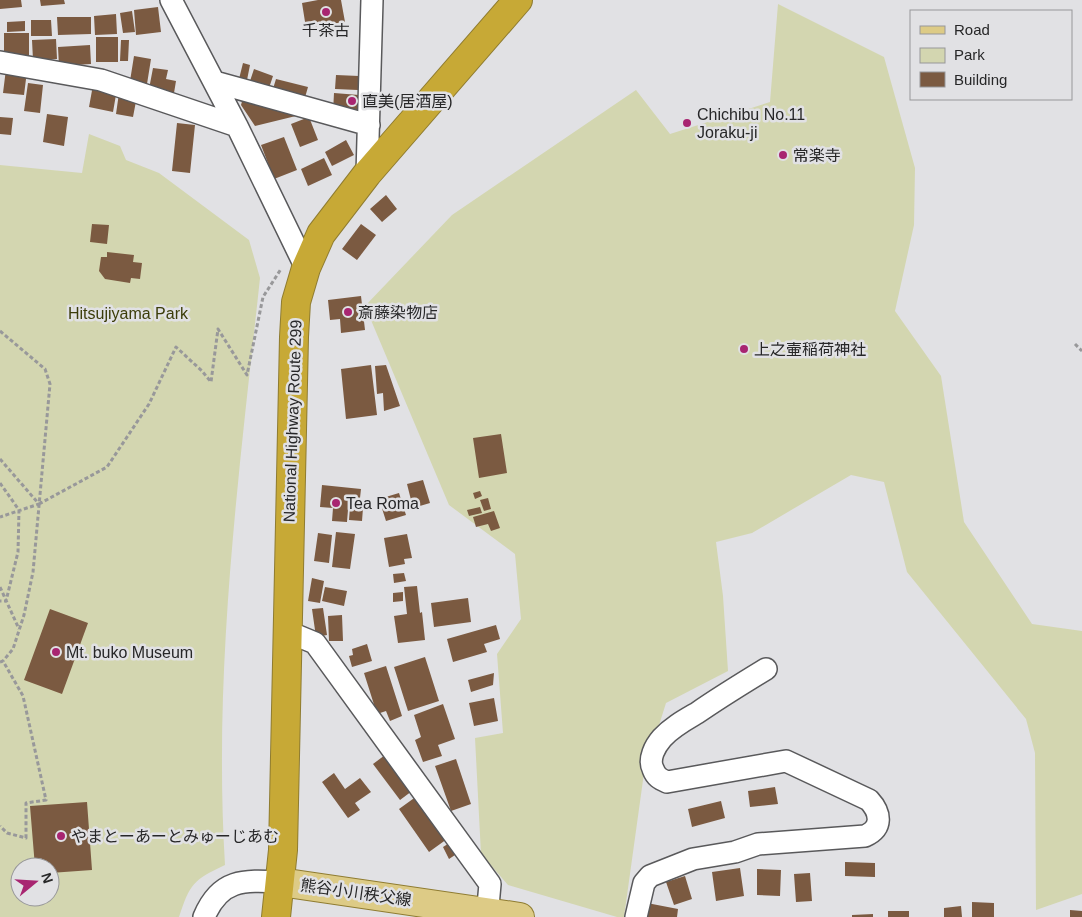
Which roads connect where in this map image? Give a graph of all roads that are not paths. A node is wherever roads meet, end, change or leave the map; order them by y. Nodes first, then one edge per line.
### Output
1 (171, 0) edge
2 (372, 0) edge
3 (517, 1) edge
4 (0, 62) edge
5 (214, 82) junction
6 (368, 125) junction
7 (236, 126) junction
8 (367, 174) junction
9 (301, 257) junction
10 (286, 631) junction
11 (766, 670) dead end
12 (280, 882) junction
13 (207, 914) edge
14 (487, 914) edge
15 (276, 917) edge
16 (520, 917) edge
17 (636, 917) edge

1 - 5 street
2 - 6 street
3 - 8 highway, National Highway Route 299
4 - 7 street
5 - 6 street
5 - 7 street
6 - 8 street
7 - 9 street
8 - 9 highway, National Highway Route 299
9 - 10 highway, National Highway Route 299
10 - 12 highway, National Highway Route 299
10 - 14 street
11 - 17 street
12 - 13 street
12 - 14 main road, 熊谷小川秩父線
12 - 15 highway, National Highway Route 299
14 - 16 main road, 熊谷小川秩父線

